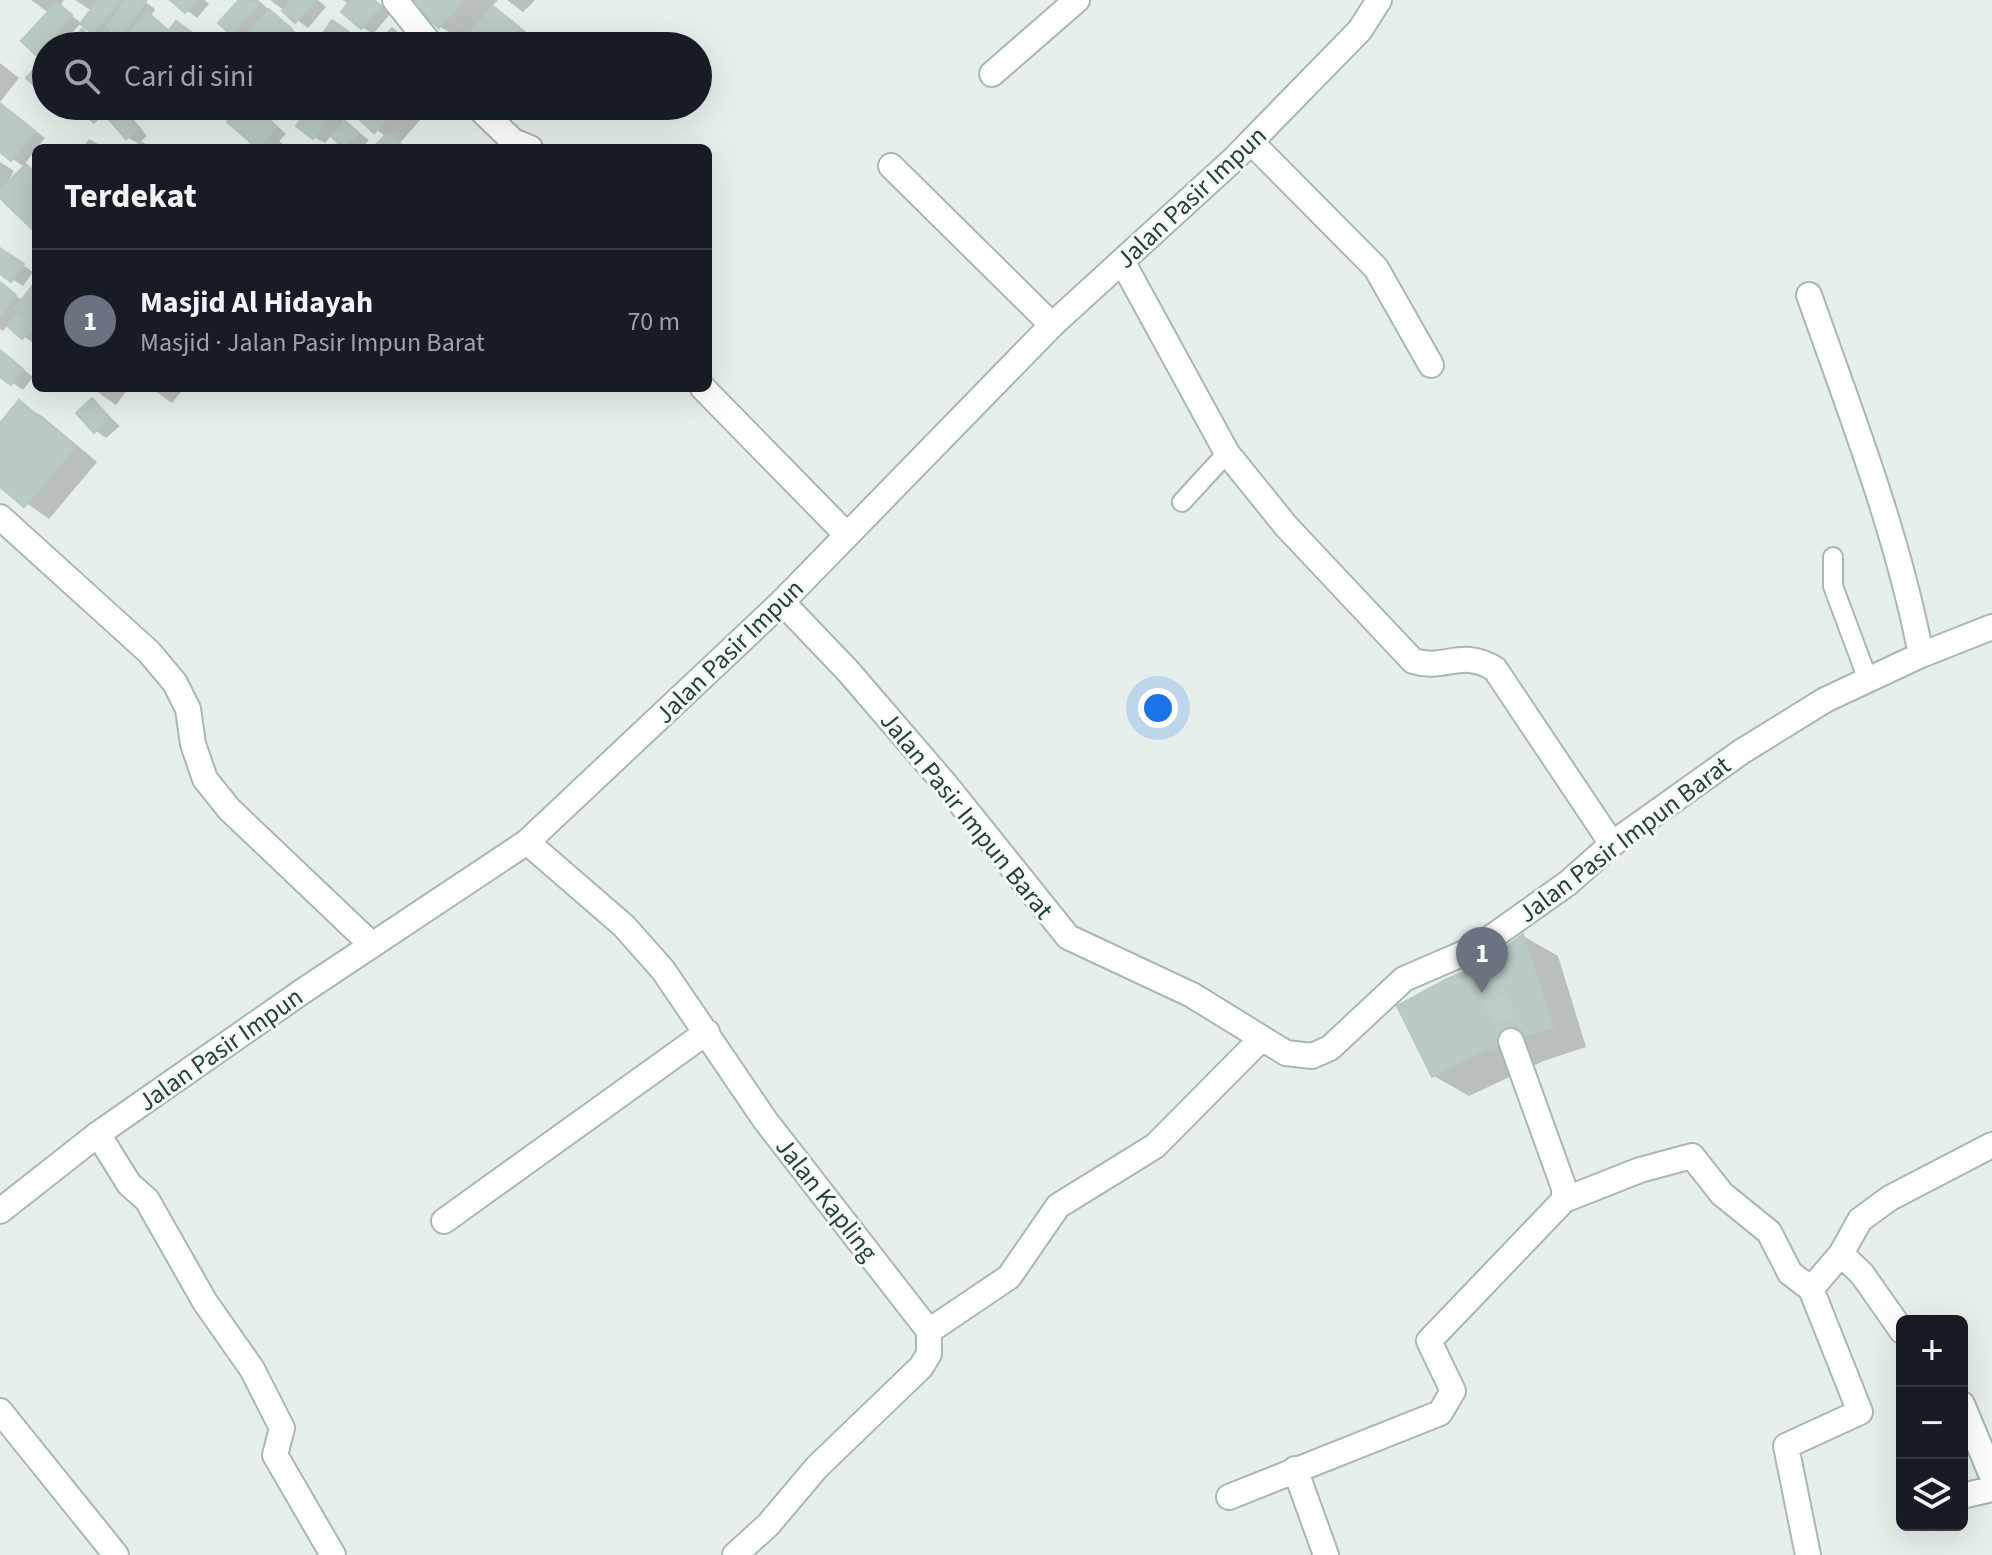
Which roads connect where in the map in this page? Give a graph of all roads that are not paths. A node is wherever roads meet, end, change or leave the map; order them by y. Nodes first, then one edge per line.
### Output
1 (395, 0) edge
2 (1077, 0) edge
3 (1379, 0) edge
4 (421, 32) edge
5 (992, 74) dead end
6 (491, 120) edge
7 (1251, 142) junction
8 (520, 144) edge
9 (891, 166) dead end
10 (1122, 261) junction
11 (1809, 295) dead end
12 (1052, 325) junction
13 (1431, 365) dead end
14 (707, 392) edge
15 (1227, 453) junction
16 (1182, 502) dead end
17 (0, 517) edge
18 (847, 535) junction
19 (1833, 557) dead end
20 (782, 602) junction
21 (1992, 627) edge
22 (1921, 655) junction
23 (1868, 680) junction
24 (527, 842) junction
25 (1612, 844) junction
26 (372, 945) junction
27 (707, 1032) junction
28 (1261, 1039) junction
29 (1511, 1041) tunnel mouth
30 (98, 1134) junction
31 (1992, 1145) edge
32 (1564, 1200) junction
33 (0, 1211) edge
34 (444, 1221) dead end
35 (1841, 1254) junction
36 (1811, 1289) junction
37 (1896, 1322) edge
38 (929, 1331) junction
39 (0, 1411) edge
40 (1968, 1418) edge
41 (1295, 1469) junction
42 (1992, 1476) edge
43 (1992, 1489) edge
44 (1968, 1495) edge
45 (1229, 1497) dead end
46 (116, 1555) edge
47 (333, 1555) edge
48 (735, 1555) edge
49 (1326, 1555) edge
50 (1808, 1555) edge

1 - 4 street
2 - 5 street
3 - 7 street, Jalan Pasir Impun
6 - 8 street
7 - 10 street, Jalan Pasir Impun
7 - 13 street
9 - 12 street
10 - 12 street, Jalan Pasir Impun
10 - 15 street
11 - 22 street
12 - 18 street, Jalan Pasir Impun
14 - 18 street
15 - 16 lane
15 - 25 street
17 - 26 street
18 - 20 street, Jalan Pasir Impun
19 - 23 lane
20 - 24 street, Jalan Pasir Impun
20 - 28 street, Jalan Pasir Impun Barat
21 - 22 street, Jalan Pasir Impun Barat
22 - 23 street, Jalan Pasir Impun Barat
23 - 25 street, Jalan Pasir Impun Barat
24 - 26 street, Jalan Pasir Impun
24 - 27 street, Jalan Kapling
25 - 28 street, Jalan Pasir Impun Barat
26 - 30 street, Jalan Pasir Impun
27 - 34 street
27 - 38 street, Jalan Kapling
28 - 38 street
29 - 32 street
30 - 33 street, Jalan Pasir Impun
30 - 47 street
31 - 35 street
32 - 36 street
32 - 41 street
35 - 36 street
35 - 37 street
36 - 50 street
38 - 48 street
39 - 46 street
40 - 42 street
41 - 45 street
41 - 49 street
43 - 44 street

